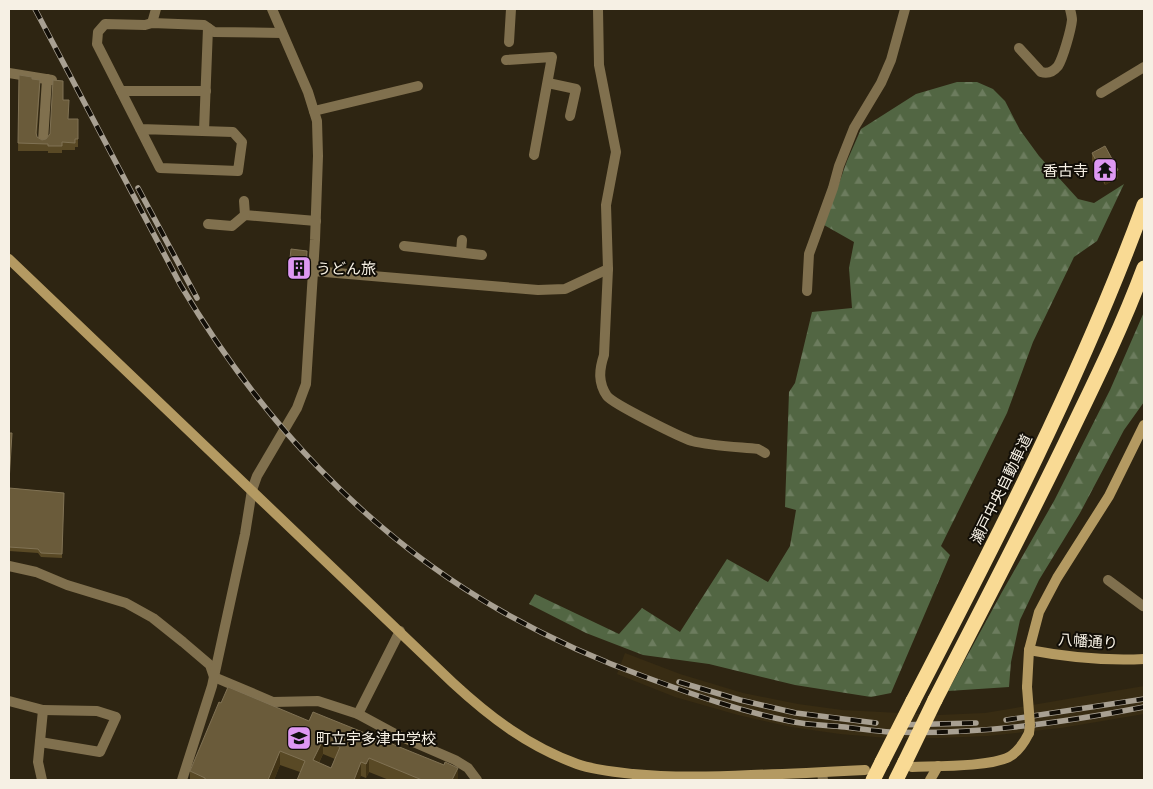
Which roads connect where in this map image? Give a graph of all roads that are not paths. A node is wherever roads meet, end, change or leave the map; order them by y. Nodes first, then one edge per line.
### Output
1 (156, 9) edge
2 (272, 9) edge
3 (511, 9) edge
4 (598, 9) edge
5 (905, 9) edge
6 (1070, 9) edge
7 (152, 23) junction
8 (208, 28) junction
9 (282, 33) junction
10 (509, 42) dead end
11 (1019, 48) dead end
12 (506, 60) dead end
13 (1144, 67) edge
14 (9, 73) edge
15 (47, 79) junction
16 (60, 82) edge
17 (548, 83) junction
18 (418, 86) dead end
19 (120, 91) junction
20 (206, 91) junction
21 (1102, 93) dead end
22 (314, 111) junction
23 (570, 116) dead end
24 (140, 129) junction
25 (204, 131) junction
26 (43, 140) edge
27 (534, 155) dead end
28 (244, 200) dead end
29 (1144, 205) edge
30 (245, 215) junction
31 (316, 221) junction
32 (208, 224) dead end
33 (462, 240) dead end
34 (404, 246) dead end
35 (461, 252) junction
36 (482, 255) dead end
37 (9, 259) edge
38 (1144, 268) edge
39 (608, 269) junction
40 (313, 271) junction
41 (806, 291) dead end
42 (1144, 425) edge
43 (766, 453) dead end
44 (252, 490) junction
45 (9, 566) edge
46 (1108, 580) dead end
47 (1144, 605) edge
48 (400, 631) junction
49 (1029, 650) junction
50 (1144, 659) edge
51 (214, 677) junction
52 (9, 701) edge
53 (43, 710) junction
54 (358, 714) junction
55 (40, 742) junction
56 (908, 765) junction
57 (938, 766) junction
58 (869, 775) edge
59 (823, 776) edge
60 (42, 780) edge
61 (182, 780) edge
62 (477, 780) edge
63 (896, 780) edge
64 (930, 780) edge

1 - 7 street
2 - 9 street
3 - 10 street
4 - 39 street
5 - 41 street
6 - 11 street
7 - 8 street
7 - 19 street
8 - 9 street
8 - 20 street
9 - 22 street
12 - 17 street
13 - 21 street
14 - 15 street
15 - 16 street
15 - 26 street
17 - 23 street
17 - 27 street
18 - 22 street
19 - 20 street
19 - 24 street
20 - 25 street
22 - 31 street
24 - 25 street
24 - 25 street
28 - 30 street
29 - 58 highway, 瀬戸中央自動車道, bridge
30 - 31 street
30 - 32 street
31 - 40 street
33 - 35 street
34 - 35 street
35 - 36 street
37 - 44 street
38 - 56 highway, bridge
39 - 40 street
39 - 43 street
40 - 44 street
42 - 49 street
44 - 48 street
44 - 51 street
45 - 51 street
46 - 47 street
48 - 54 street
48 - 59 street
49 - 50 street, 八幡通り
49 - 57 street, bridge
51 - 54 street
51 - 61 street
52 - 53 street
53 - 55 street
53 - 55 street
54 - 62 street
55 - 60 street
56 - 57 street
56 - 63 highway
57 - 64 street
58 - 59 street

